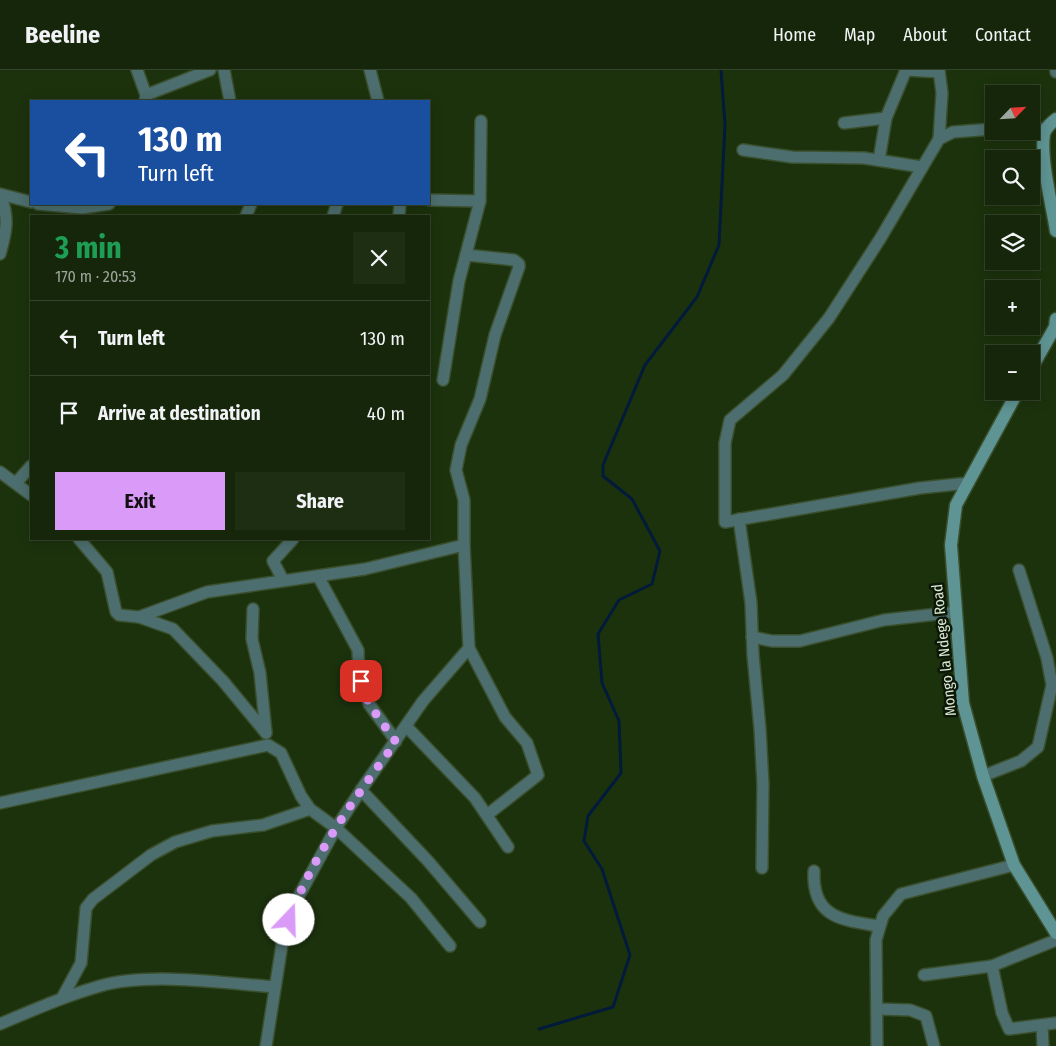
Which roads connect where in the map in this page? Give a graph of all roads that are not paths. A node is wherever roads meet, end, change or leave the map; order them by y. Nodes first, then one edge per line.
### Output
1 (137, 70) edge
2 (210, 70) edge
3 (224, 70) edge
4 (370, 70) edge
5 (906, 70) edge
6 (939, 71) edge
7 (145, 98) edge
8 (230, 100) edge
9 (378, 100) edge
10 (886, 118) junction
11 (1056, 119) edge
12 (480, 121) dead end
13 (844, 123) dead end
14 (1040, 129) edge
15 (1046, 129) junction
16 (985, 130) edge
17 (939, 138) junction
18 (743, 150) dead end
19 (879, 160) junction
20 (922, 167) junction
21 (0, 195) edge
22 (430, 200) edge
23 (480, 201) junction
24 (30, 202) edge
25 (49, 205) edge
26 (102, 205) edge
27 (1056, 230) edge
28 (0, 254) edge
29 (466, 254) junction
30 (1056, 319) edge
31 (1040, 353) edge
32 (443, 380) dead end
33 (1013, 400) edge
34 (30, 467) edge
35 (0, 472) edge
36 (16, 483) junction
37 (968, 483) junction
38 (30, 493) edge
39 (739, 519) junction
40 (82, 540) edge
41 (292, 540) edge
42 (464, 545) junction
43 (1019, 570) dead end
44 (318, 576) junction
45 (283, 580) junction
46 (253, 609) dead end
47 (956, 612) junction
48 (139, 617) junction
49 (752, 637) junction
50 (469, 648) junction
51 (406, 726) junction
52 (267, 739) junction
53 (396, 742) junction
54 (983, 776) junction
55 (361, 790) junction
56 (0, 803) edge
57 (310, 809) junction
58 (487, 815) junction
59 (336, 828) junction
60 (508, 847) dead end
61 (1014, 865) junction
62 (762, 868) dead end
63 (814, 872) dead end
64 (480, 922) dead end
65 (878, 926) junction
66 (1056, 932) edge
67 (1056, 940) edge
68 (450, 946) dead end
69 (992, 966) junction
70 (924, 975) dead end
71 (275, 987) junction
72 (62, 998) junction
73 (877, 1009) junction
74 (1056, 1023) edge
75 (0, 1024) edge
76 (1042, 1025) junction
77 (266, 1046) edge
78 (877, 1046) edge
79 (934, 1046) edge
80 (1043, 1046) edge

1 - 7 street
2 - 7 street
3 - 8 street
4 - 9 street
5 - 6 street
5 - 10 street
6 - 17 street
10 - 13 street
10 - 19 street
11 - 15 street
12 - 23 street
14 - 15 street
15 - 27 street
16 - 17 street
17 - 20 street
18 - 19 street
19 - 20 street
20 - 39 street
21 - 24 street
21 - 28 street
22 - 23 street
23 - 29 street
25 - 26 street
29 - 32 street
29 - 42 street
30 - 31 street
33 - 37 street, Mongo la Ndege Road
34 - 36 street
35 - 36 street
36 - 38 street
37 - 39 street
37 - 47 street, Mongo la Ndege Road
39 - 49 street
40 - 48 street
41 - 45 street
42 - 44 street
42 - 50 street
43 - 54 street
44 - 45 street
44 - 53 street
45 - 48 street
46 - 52 street
47 - 49 street
47 - 54 street, Mongo la Ndege Road
48 - 52 street
49 - 62 street
50 - 51 street
50 - 58 street
51 - 53 street
51 - 58 street
52 - 56 street
52 - 57 street
53 - 55 street
54 - 61 street, Mongo la Ndege Road
55 - 59 street
55 - 64 street
57 - 59 street
57 - 72 street
58 - 60 street
59 - 68 street
59 - 71 street
61 - 65 street
61 - 66 street, Mongo la Ndege Road
63 - 65 street
65 - 73 street
67 - 69 street
69 - 70 street
69 - 76 street
71 - 72 street
71 - 77 street
72 - 75 street
73 - 78 street
73 - 79 street
74 - 76 street
76 - 80 street

